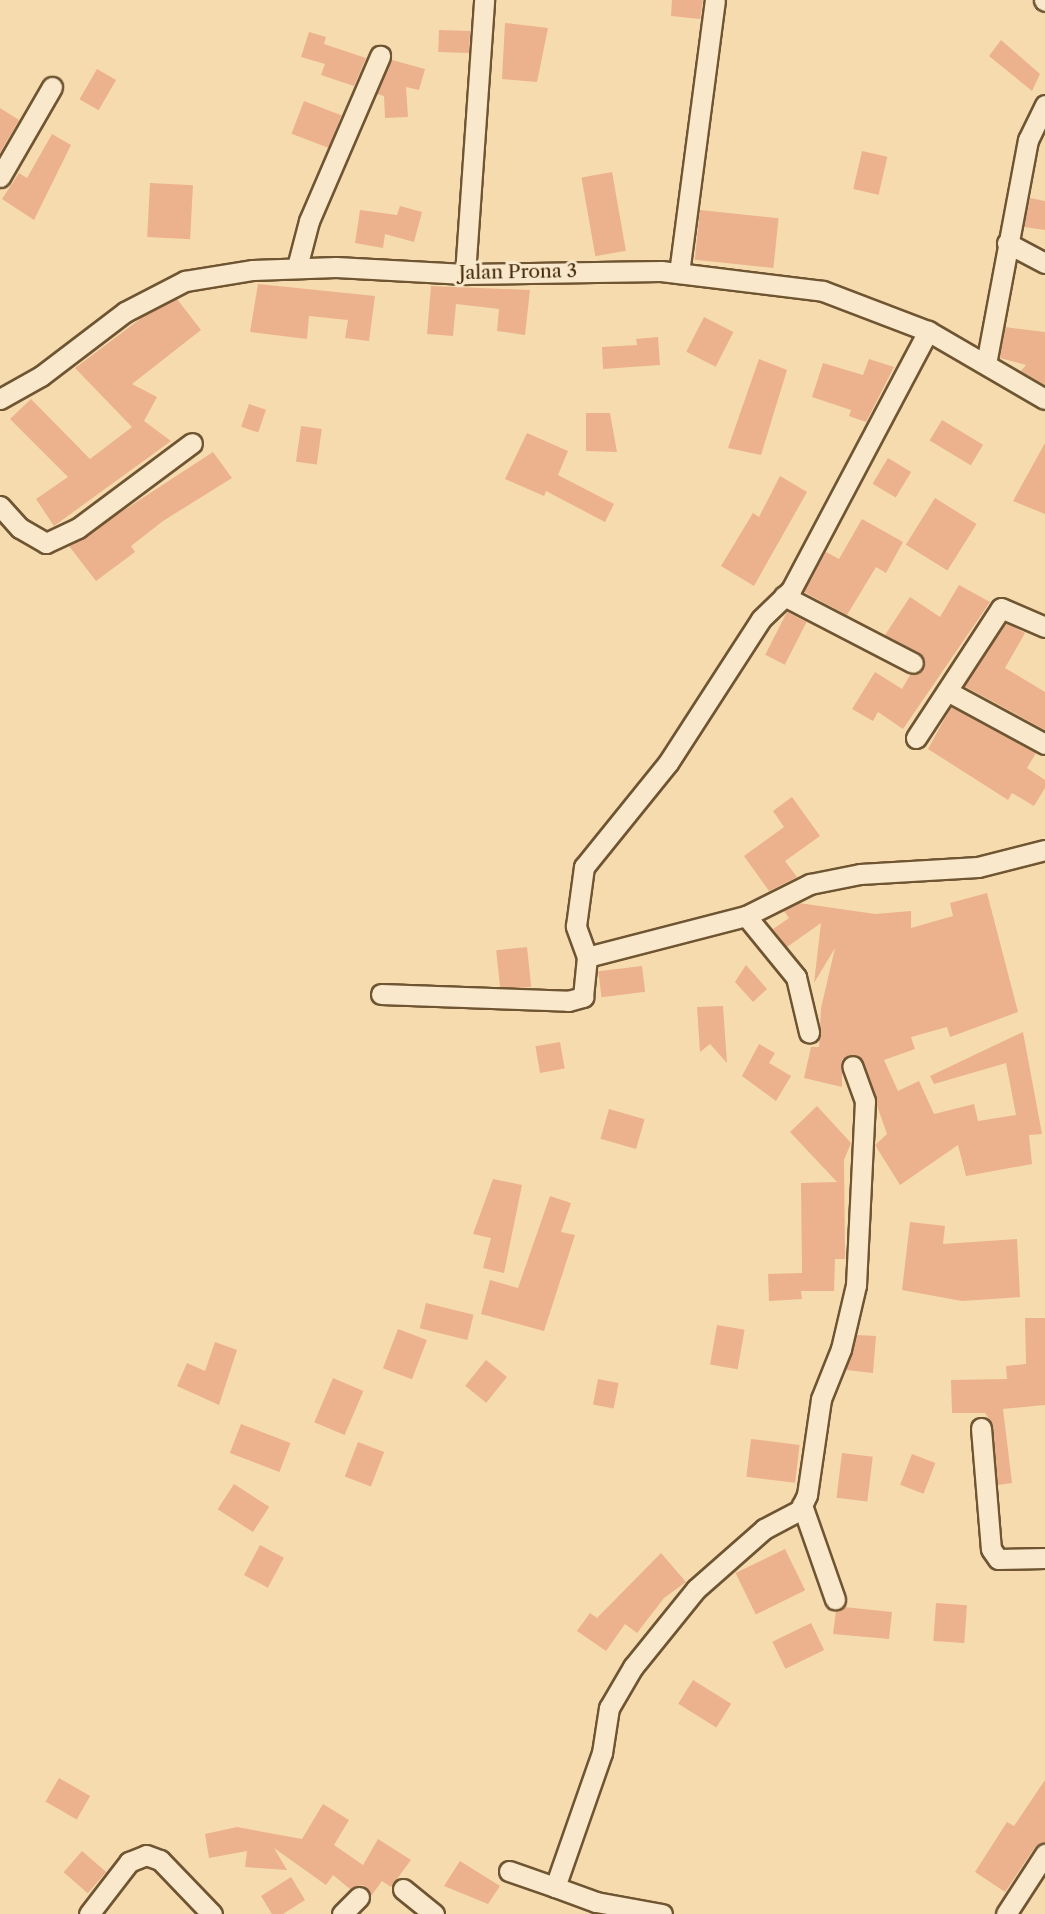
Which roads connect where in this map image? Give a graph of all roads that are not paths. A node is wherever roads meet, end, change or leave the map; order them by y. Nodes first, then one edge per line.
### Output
1 (484, 0) edge
2 (715, 0) edge
3 (380, 56) dead end
4 (52, 87) dead end
5 (1045, 105) edge
6 (0, 177) edge
7 (1007, 243) junction
8 (1045, 262) edge
9 (297, 267) junction
10 (679, 273) junction
11 (465, 274) junction
12 (928, 331) junction
13 (986, 364) junction
14 (1045, 398) edge
15 (0, 399) edge
16 (192, 443) dead end
17 (0, 506) edge
18 (784, 596) junction
19 (1045, 627) edge
20 (913, 663) dead end
21 (947, 691) junction
22 (916, 738) dead end
23 (1045, 744) edge
24 (1045, 850) edge
25 (746, 916) junction
26 (587, 957) junction
27 (381, 993) dead end
28 (809, 1032) dead end
29 (852, 1066) dead end
30 (981, 1428) dead end
31 (802, 1506) junction
32 (1045, 1559) edge
33 (835, 1599) dead end
34 (1045, 1853) edge
35 (509, 1871) dead end
36 (555, 1887) junction
37 (403, 1889) dead end
38 (89, 1914) edge
39 (212, 1914) edge
40 (434, 1914) edge
41 (662, 1914) edge
42 (1006, 1914) edge

1 - 11 street
2 - 10 street
3 - 9 street
4 - 6 street
5 - 7 street
7 - 8 street
7 - 13 street
9 - 11 street, Jalan Prona 3
9 - 15 street, Jalan Prona 3
10 - 11 street, Jalan Prona 3
10 - 12 street, Jalan Prona 3
12 - 13 street, Jalan Prona 3
12 - 18 street
13 - 14 street, Jalan Prona 3
16 - 17 street
18 - 20 street
18 - 26 street
19 - 21 street
21 - 22 street
21 - 23 street
24 - 25 street
25 - 26 street
25 - 28 street
26 - 27 street
29 - 31 street
30 - 32 street
31 - 33 street
31 - 36 street
34 - 42 street
35 - 36 street
36 - 41 street
37 - 40 street
38 - 39 street

